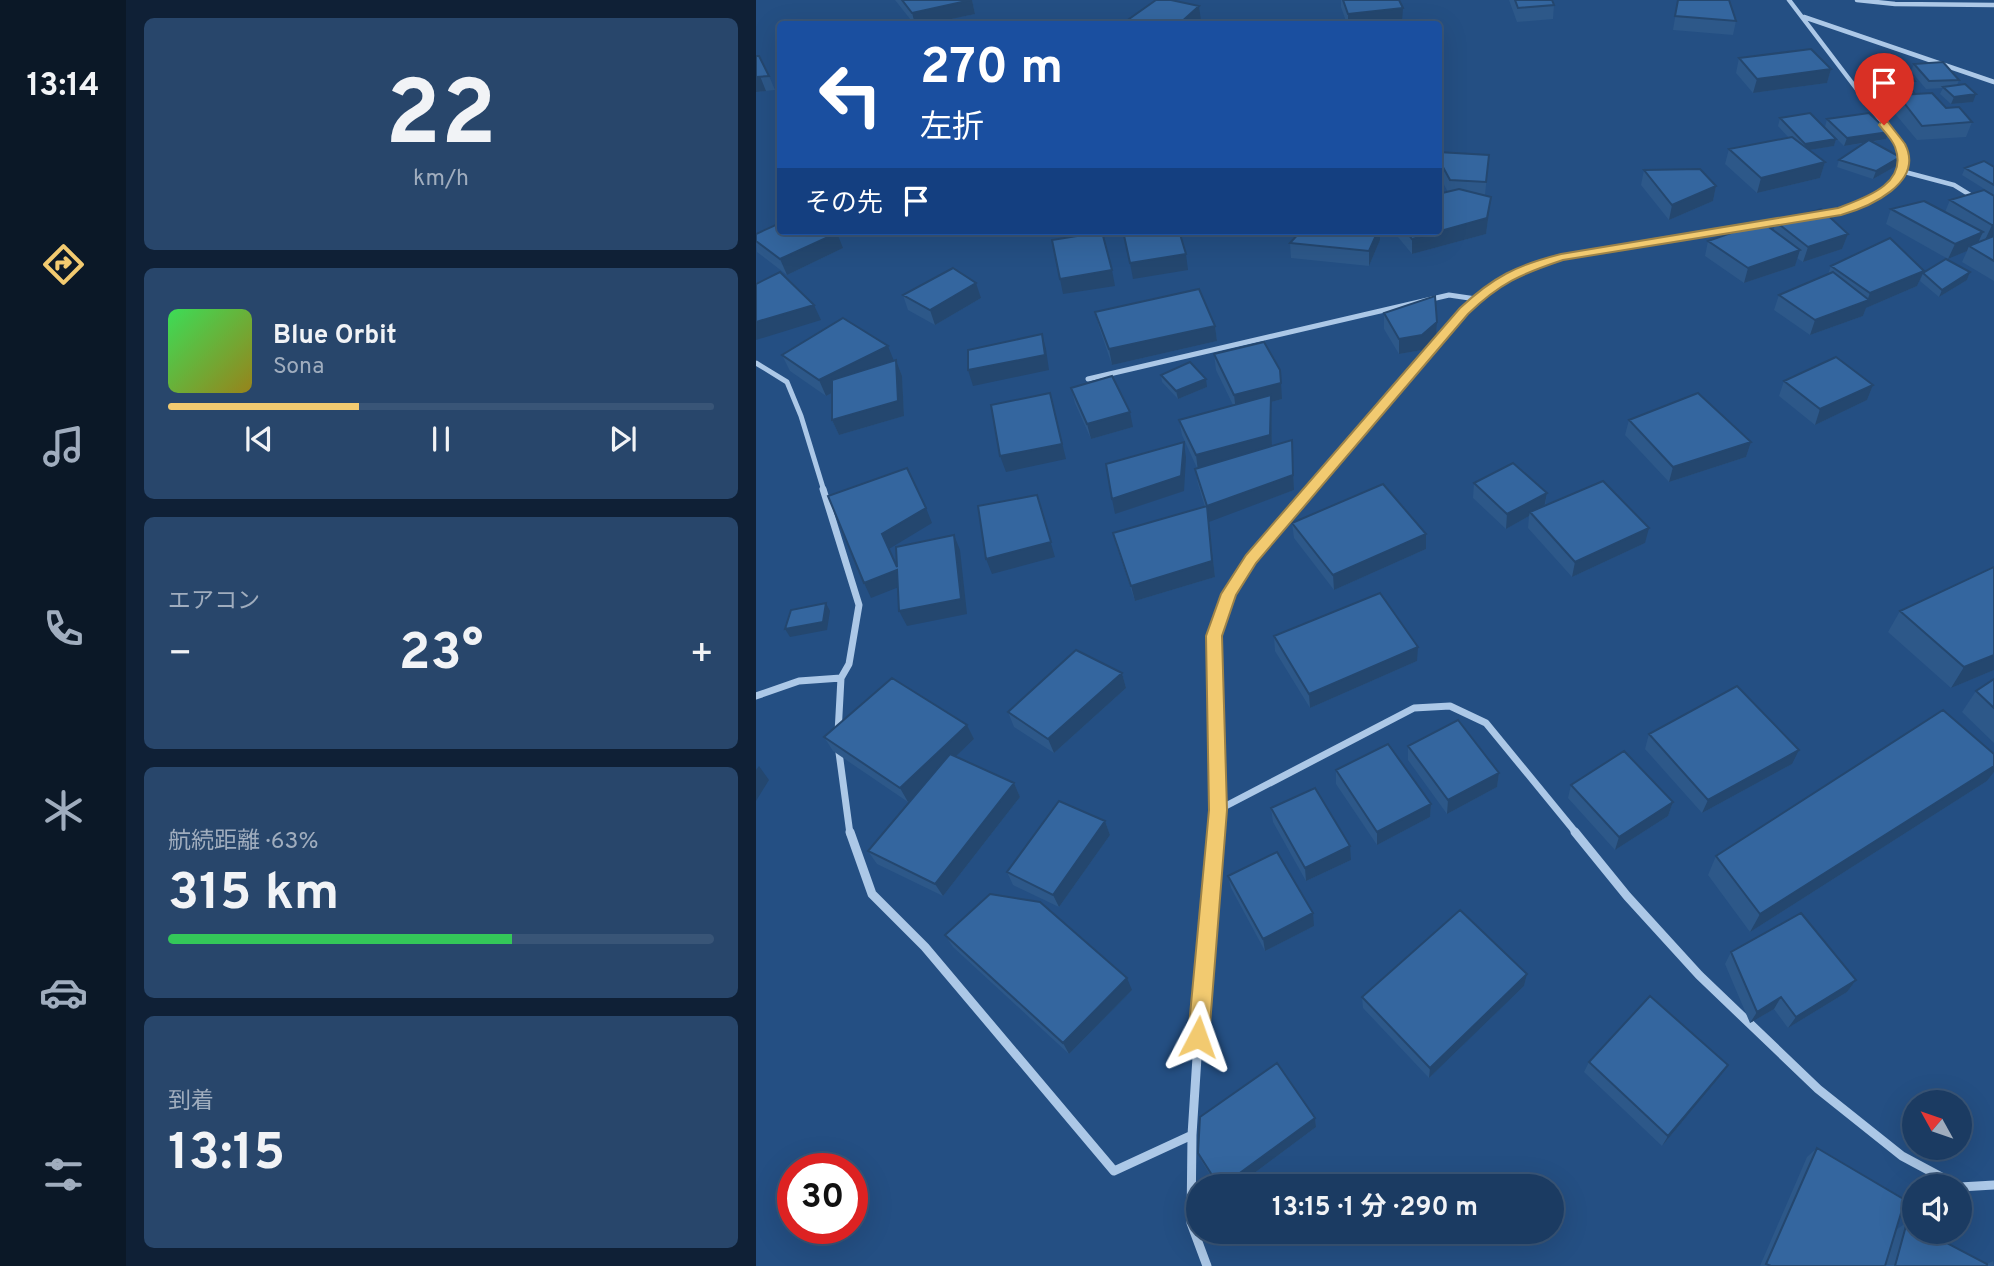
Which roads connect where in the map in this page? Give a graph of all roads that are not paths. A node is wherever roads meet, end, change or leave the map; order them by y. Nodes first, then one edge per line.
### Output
1 (1789, 0) edge
2 (1857, 0) edge
3 (1994, 5) edge
4 (1803, 17) junction
5 (1994, 82) edge
6 (1901, 171) junction
7 (1984, 204) edge
8 (1814, 216) edge
9 (1801, 218) edge
10 (1476, 299) junction
11 (756, 363) edge
12 (1088, 379) dead end
13 (841, 678) junction
14 (756, 696) edge
15 (1218, 810) junction
16 (1192, 1135) junction
17 (1935, 1174) edge
18 (1994, 1185) edge
19 (1972, 1186) edge
20 (1207, 1266) edge

1 - 4 street
2 - 3 street
4 - 5 street
4 - 6 street
6 - 7 street
6 - 8 street
9 - 10 street
10 - 12 street
10 - 15 street
11 - 13 street
13 - 14 street
13 - 16 street
15 - 16 street
15 - 17 street
16 - 20 street
18 - 19 street

